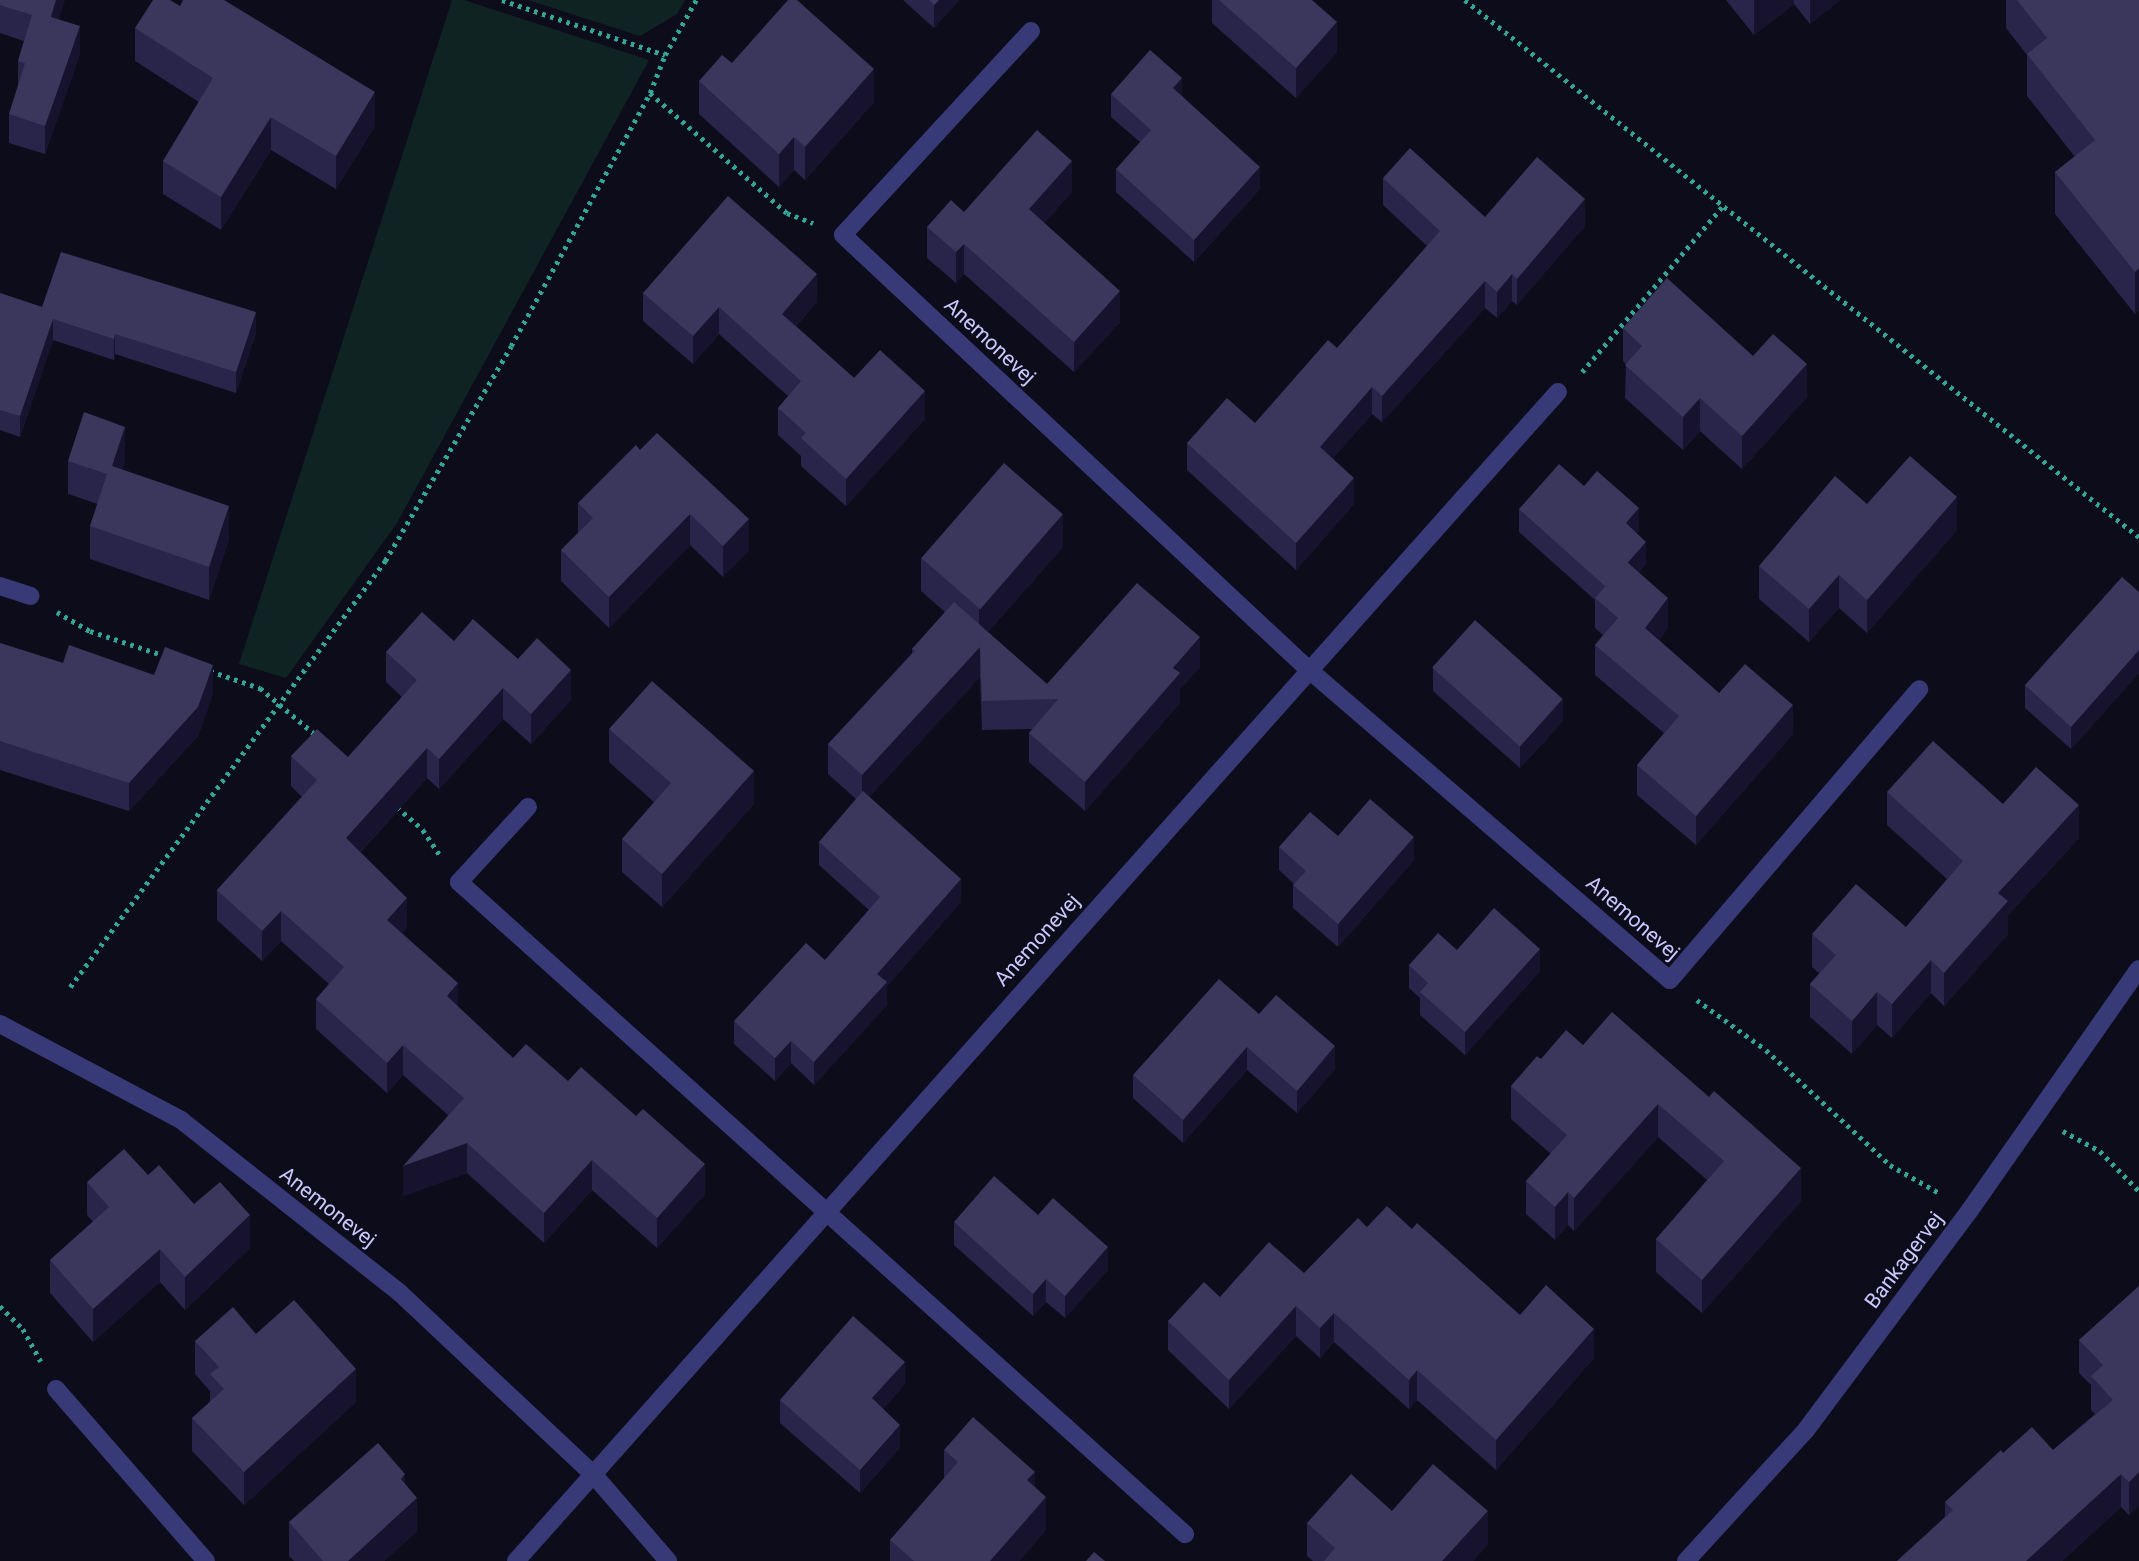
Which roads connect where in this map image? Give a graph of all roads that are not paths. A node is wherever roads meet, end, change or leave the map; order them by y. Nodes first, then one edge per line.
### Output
1 (1031, 31) dead end
2 (1558, 393) road end
3 (0, 586) edge
4 (30, 596) road end
5 (1308, 668) junction
6 (1919, 689) dead end
7 (528, 807) dead end
8 (2139, 969) edge
9 (0, 1024) edge
10 (828, 1211) junction
11 (56, 1389) road end
12 (593, 1474) junction
13 (1185, 1534) dead end
14 (206, 1561) edge
15 (516, 1561) edge
16 (668, 1561) edge
17 (1686, 1561) edge

1 - 5 street, Anemonevej
2 - 5 street, Anemonevej
3 - 4 street
5 - 6 street, Anemonevej
5 - 10 street, Anemonevej
7 - 10 street
8 - 17 street, Bankagervej
9 - 12 street, Anemonevej
10 - 12 street, Anemonevej
10 - 13 street
11 - 14 street
12 - 15 street, Anemonevej
12 - 16 street, Anemonevej

